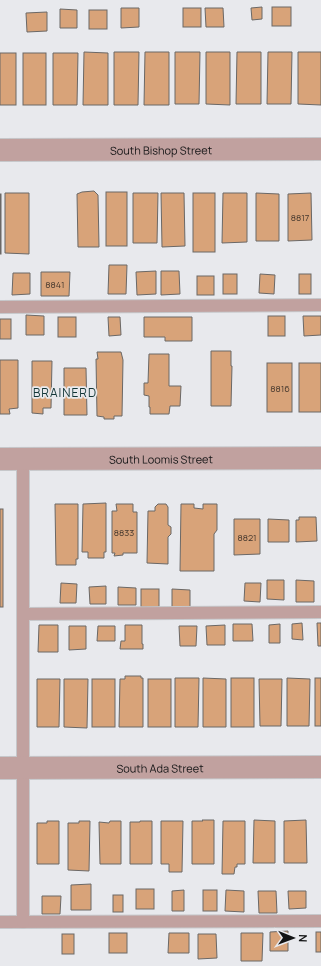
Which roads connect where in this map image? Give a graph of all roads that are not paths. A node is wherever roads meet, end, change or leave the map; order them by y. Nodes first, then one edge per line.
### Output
1 (321, 149) edge
2 (0, 150) edge
3 (321, 305) edge
4 (0, 307) edge
5 (321, 458) edge
6 (0, 459) edge
7 (23, 459) junction
8 (321, 612) edge
9 (24, 614) junction
10 (321, 767) edge
11 (0, 768) edge
12 (24, 768) junction
13 (321, 921) edge
14 (0, 922) edge
15 (23, 922) junction

1 - 2 street, South Bishop Street
3 - 4 lane
5 - 7 street, South Loomis Street
6 - 7 street, South Loomis Street
7 - 9 lane
8 - 9 lane
9 - 12 lane
10 - 12 street, South Ada Street
11 - 12 street, South Ada Street
12 - 15 lane
13 - 15 lane
14 - 15 lane

